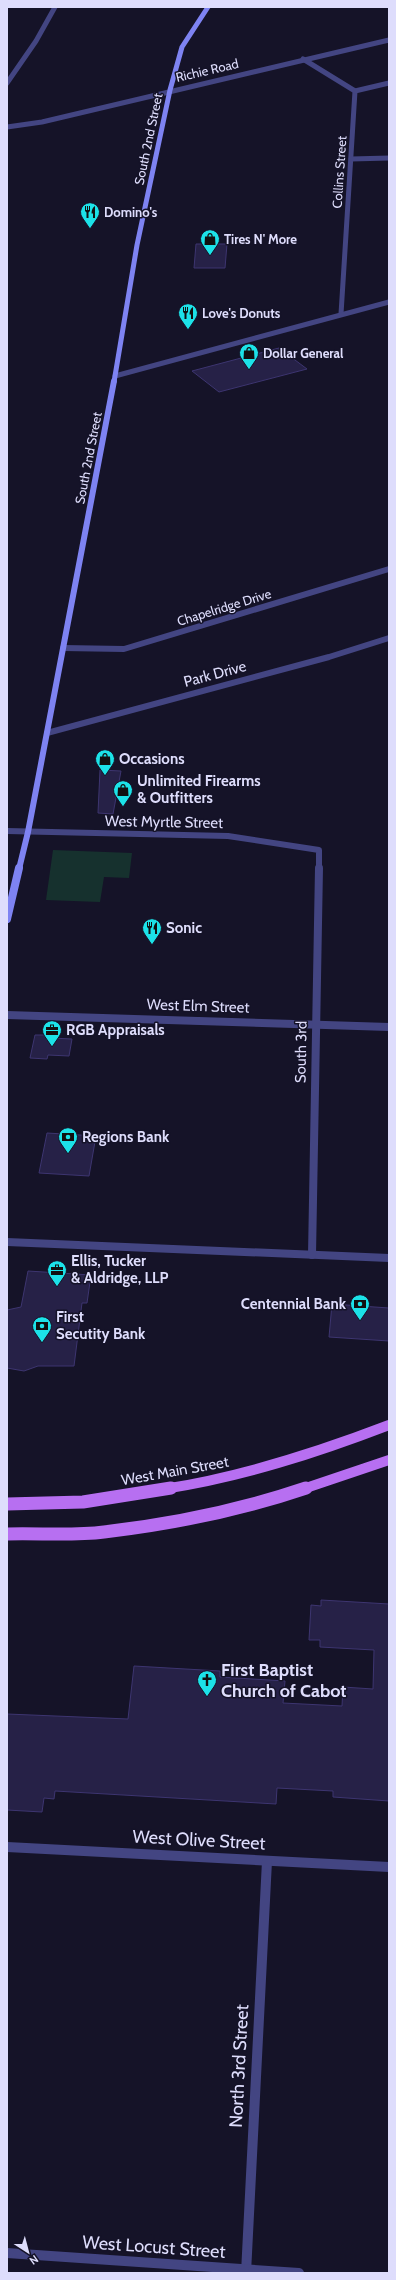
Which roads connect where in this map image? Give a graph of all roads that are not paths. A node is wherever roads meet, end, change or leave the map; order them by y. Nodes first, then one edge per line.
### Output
1 (56, 7) edge
2 (208, 7) edge
3 (389, 40) edge
4 (303, 60) junction
5 (7, 83) edge
6 (389, 83) edge
7 (170, 90) junction
8 (355, 91) junction
9 (7, 127) edge
10 (389, 158) edge
11 (351, 159) junction
12 (389, 302) edge
13 (341, 314) junction
14 (115, 376) junction
15 (389, 569) edge
16 (389, 638) edge
17 (63, 648) junction
18 (47, 733) junction
19 (7, 831) edge
20 (28, 832) junction
21 (319, 850) joint
22 (7, 919) edge
23 (7, 1015) edge
24 (316, 1024) junction
25 (389, 1027) edge
26 (7, 1242) edge
27 (312, 1255) junction
28 (389, 1258) edge
29 (389, 1425) edge
30 (389, 1460) edge
31 (7, 1504) edge
32 (7, 1534) edge
33 (7, 1847) edge
34 (266, 1861) junction
35 (389, 1867) edge
36 (7, 2253) edge
37 (246, 2272) edge
38 (299, 2273) edge

1 - 5 street
2 - 7 main road, South 2nd Street
3 - 4 street, Richie Road
4 - 7 street, Richie Road
4 - 8 street
6 - 8 street
7 - 9 street, Richie Road
7 - 14 main road, South 2nd Street
8 - 11 street, Collins Street
10 - 11 street
11 - 13 street, Collins Street
12 - 13 street
13 - 14 street
14 - 17 main road, South 2nd Street
15 - 17 street, Chapelridge Drive
16 - 18 street, Park Drive
17 - 18 main road, South 2nd Street
18 - 20 main road, South 2nd Street
19 - 20 street, West Myrtle Street
20 - 21 street, West Myrtle Street
20 - 22 main road, South 2nd Street
21 - 24 street, South 3rd
23 - 24 street, West Elm Street
24 - 25 street, West Elm Street
24 - 27 street, South 3rd
26 - 27 street
27 - 28 street
29 - 31 main road, West Main Street
30 - 32 main road
33 - 34 street, West Olive Street
34 - 35 street, West Olive Street
34 - 37 street, North 3rd Street
36 - 37 street, West Locust Street
37 - 38 street, West Locust Street

